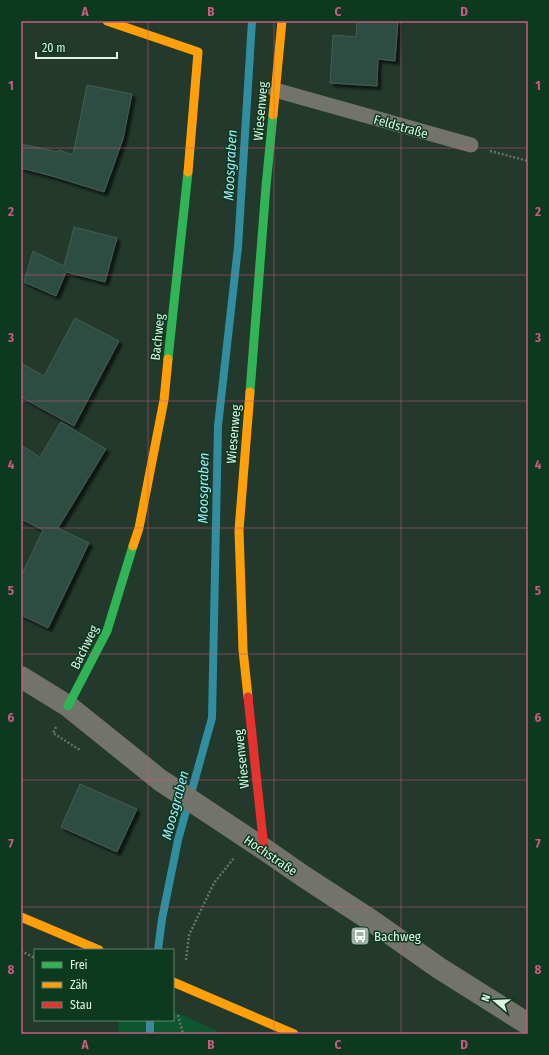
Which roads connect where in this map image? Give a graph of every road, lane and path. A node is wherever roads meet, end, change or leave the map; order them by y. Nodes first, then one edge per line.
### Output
1 (107, 21) edge
2 (282, 21) edge
3 (275, 90) junction
4 (471, 146) joint
5 (528, 161) edge
6 (21, 677) edge
7 (68, 706) junction
8 (264, 849) junction
9 (235, 856) dead end
10 (21, 917) edge
11 (97, 949) edge
12 (21, 951) edge
13 (34, 958) edge
14 (185, 964) dead end
15 (174, 982) edge
16 (178, 1015) dead end
17 (528, 1024) edge
18 (183, 1034) edge
19 (294, 1034) edge

1 - 7 street, Bachweg
2 - 3 street, Wiesenweg
3 - 4 lane, Feldstraße
3 - 8 street, Wiesenweg
4 - 5 path
6 - 7 street, Hochstraße
7 - 8 street, Hochstraße
8 - 17 street, Hochstraße
9 - 14 path
10 - 11 street
12 - 13 path
15 - 19 street
16 - 18 path

